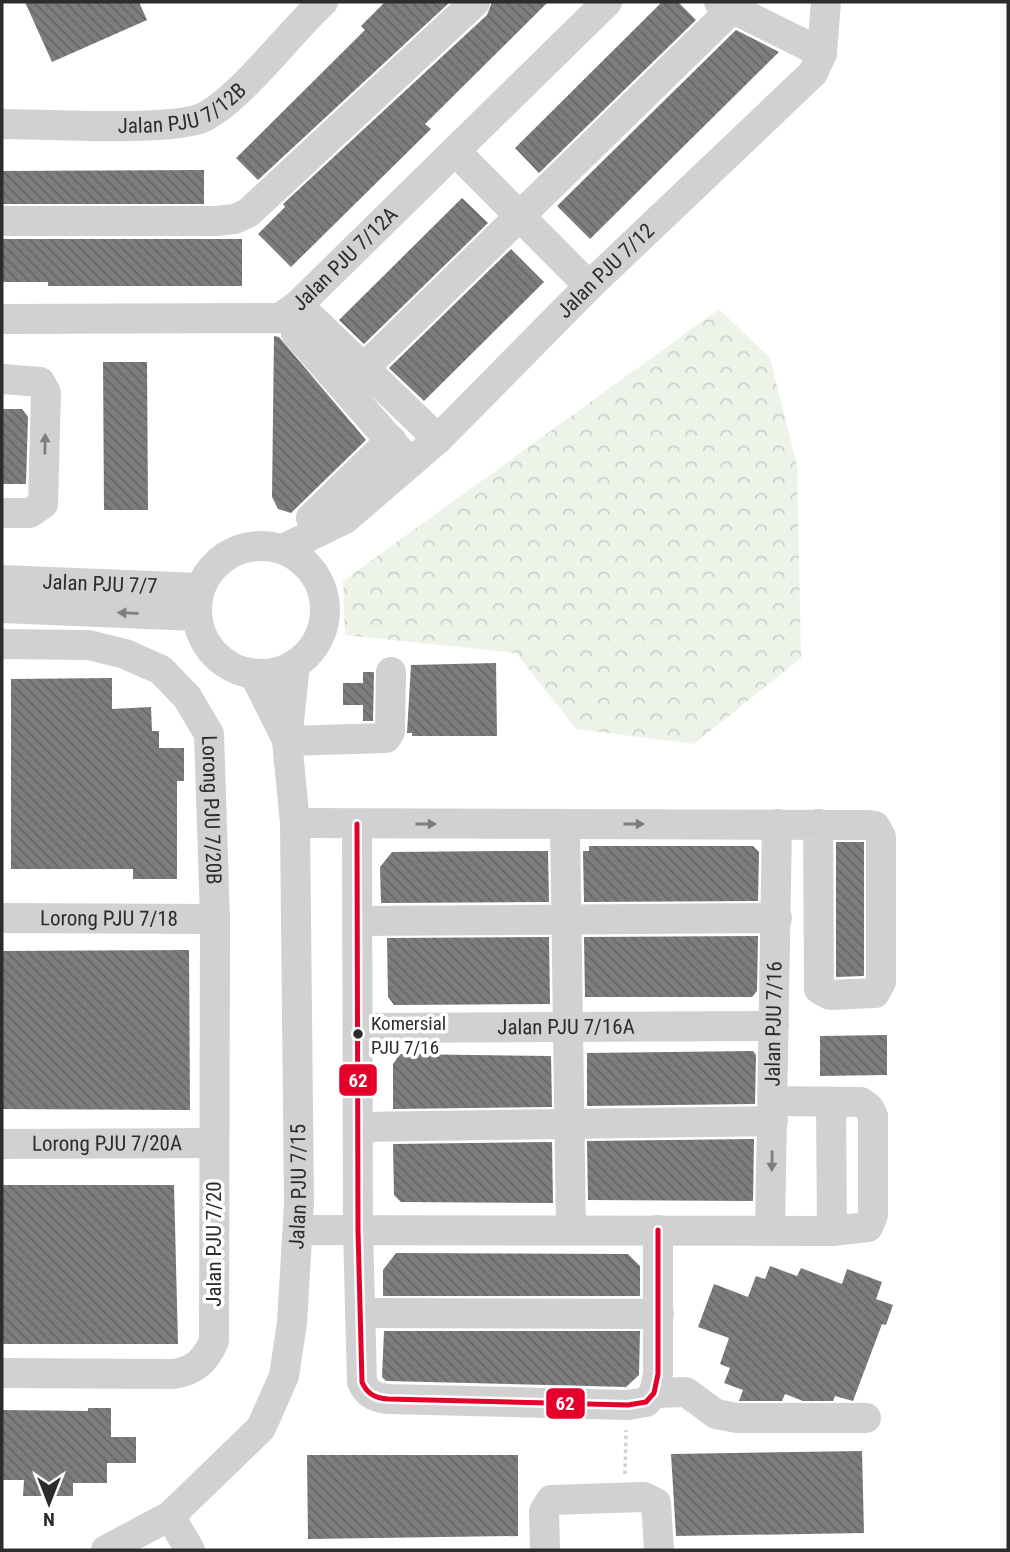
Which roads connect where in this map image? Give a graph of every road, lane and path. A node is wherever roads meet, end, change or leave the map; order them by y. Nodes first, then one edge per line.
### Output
1 (323, 2) edge
2 (475, 2) edge
3 (607, 2) edge
4 (826, 2) edge
5 (729, 4) edge
6 (822, 53) junction
7 (2, 124) edge
8 (456, 152) junction
9 (518, 214) junction
10 (2, 221) edge
11 (589, 286) junction
12 (2, 319) edge
13 (297, 319) junction
14 (364, 368) junction
15 (2, 379) edge
16 (438, 439) junction
17 (391, 440) junction
18 (410, 463) junction
19 (2, 513) edge
20 (311, 518) dead end
21 (345, 519) junction
22 (283, 549) junction
23 (315, 574) junction
24 (2, 580) edge
25 (198, 602) junction
26 (2, 608) edge
27 (2, 644) edge
28 (295, 664) junction
29 (391, 671) dead end
30 (254, 674) junction
31 (287, 741) junction
32 (295, 823) junction
33 (357, 824) junction
34 (777, 824) junction
35 (818, 824) junction
36 (565, 825) junction
37 (2, 918) edge
38 (777, 918) junction
39 (215, 919) junction
40 (567, 920) junction
41 (358, 921) junction
42 (774, 1026) junction
43 (568, 1027) junction
44 (358, 1028) junction
45 (831, 1102) junction
46 (773, 1111) junction
47 (569, 1124) junction
48 (358, 1127) junction
49 (214, 1143) junction
50 (2, 1144) edge
51 (298, 1230) junction
52 (358, 1230) junction
53 (571, 1230) junction
54 (658, 1230) junction
55 (770, 1230) junction
56 (832, 1231) junction
57 (360, 1313) junction
58 (659, 1314) junction
59 (2, 1373) edge
60 (654, 1393) junction
61 (866, 1418) dead end
62 (626, 1423) dead end
63 (626, 1448) dead end
64 (170, 1516) junction
65 (106, 1550) edge
66 (190, 1550) edge
67 (545, 1550) edge
68 (659, 1550) edge

1 - 7 street, Jalan PJU 7/12B
2 - 10 street
3 - 8 street, Jalan PJU 7/12A
4 - 6 street, Jalan PJU 7/12
5 - 6 street
5 - 9 street
6 - 11 street, Jalan PJU 7/12
8 - 9 street
8 - 13 street, Jalan PJU 7/12A
9 - 11 street
9 - 14 street
11 - 16 street, Jalan PJU 7/12
12 - 13 street, Jalan PJU 7/12A
13 - 14 street
13 - 17 street
14 - 16 street
19 -> 15 street
16 - 18 street, Jalan PJU 7/12
17 - 18 street
17 - 20 street
18 - 21 street, Jalan PJU 7/12
21 - 22 street, Jalan PJU 7/12
21 - 23 street, Jalan PJU 7/12
22 - 23 street
22 - 25 street
23 - 28 street
24 - 25 street, Jalan PJU 7/7
25 -> 26 street, Jalan PJU 7/7
25 - 30 street
27 - 39 street, Lorong PJU 7/20B
28 - 30 street
28 - 31 street, Jalan PJU 7/15
29 - 31 street
30 - 31 street, Jalan PJU 7/15
31 - 32 street, Jalan PJU 7/15
32 - 33 street
32 - 51 street, Jalan PJU 7/15
33 -> 36 street
33 - 41 street
34 - 35 street
36 -> 34 street
34 - 38 street, Jalan PJU 7/16
35 - 35 street
36 - 40 street
37 - 39 street, Lorong PJU 7/18
38 - 40 street
38 - 42 street, Jalan PJU 7/16
39 - 49 street, Jalan PJU 7/20
40 - 41 street
40 - 43 street
41 - 44 street
42 - 43 street, Jalan PJU 7/16A
42 - 46 street, Jalan PJU 7/16
43 - 44 street, Jalan PJU 7/16A
43 - 47 street
44 - 48 street
45 - 46 street
45 - 56 street
45 - 56 street
46 - 47 street
46 -> 55 street, Jalan PJU 7/16
47 - 48 street
47 - 53 street
48 - 52 street
49 - 50 street, Lorong PJU 7/20A
49 - 59 street, Jalan PJU 7/20
51 - 52 street
51 - 64 street, Jalan PJU 7/15
52 - 53 street
52 - 57 street
53 - 54 street
54 - 55 street
54 - 58 street
55 - 56 street
57 - 58 street
57 - 60 street
58 - 60 street
60 - 61 street
62 - 63 path
64 - 65 street, Jalan PJU 7/15
64 - 66 street
67 - 68 street

